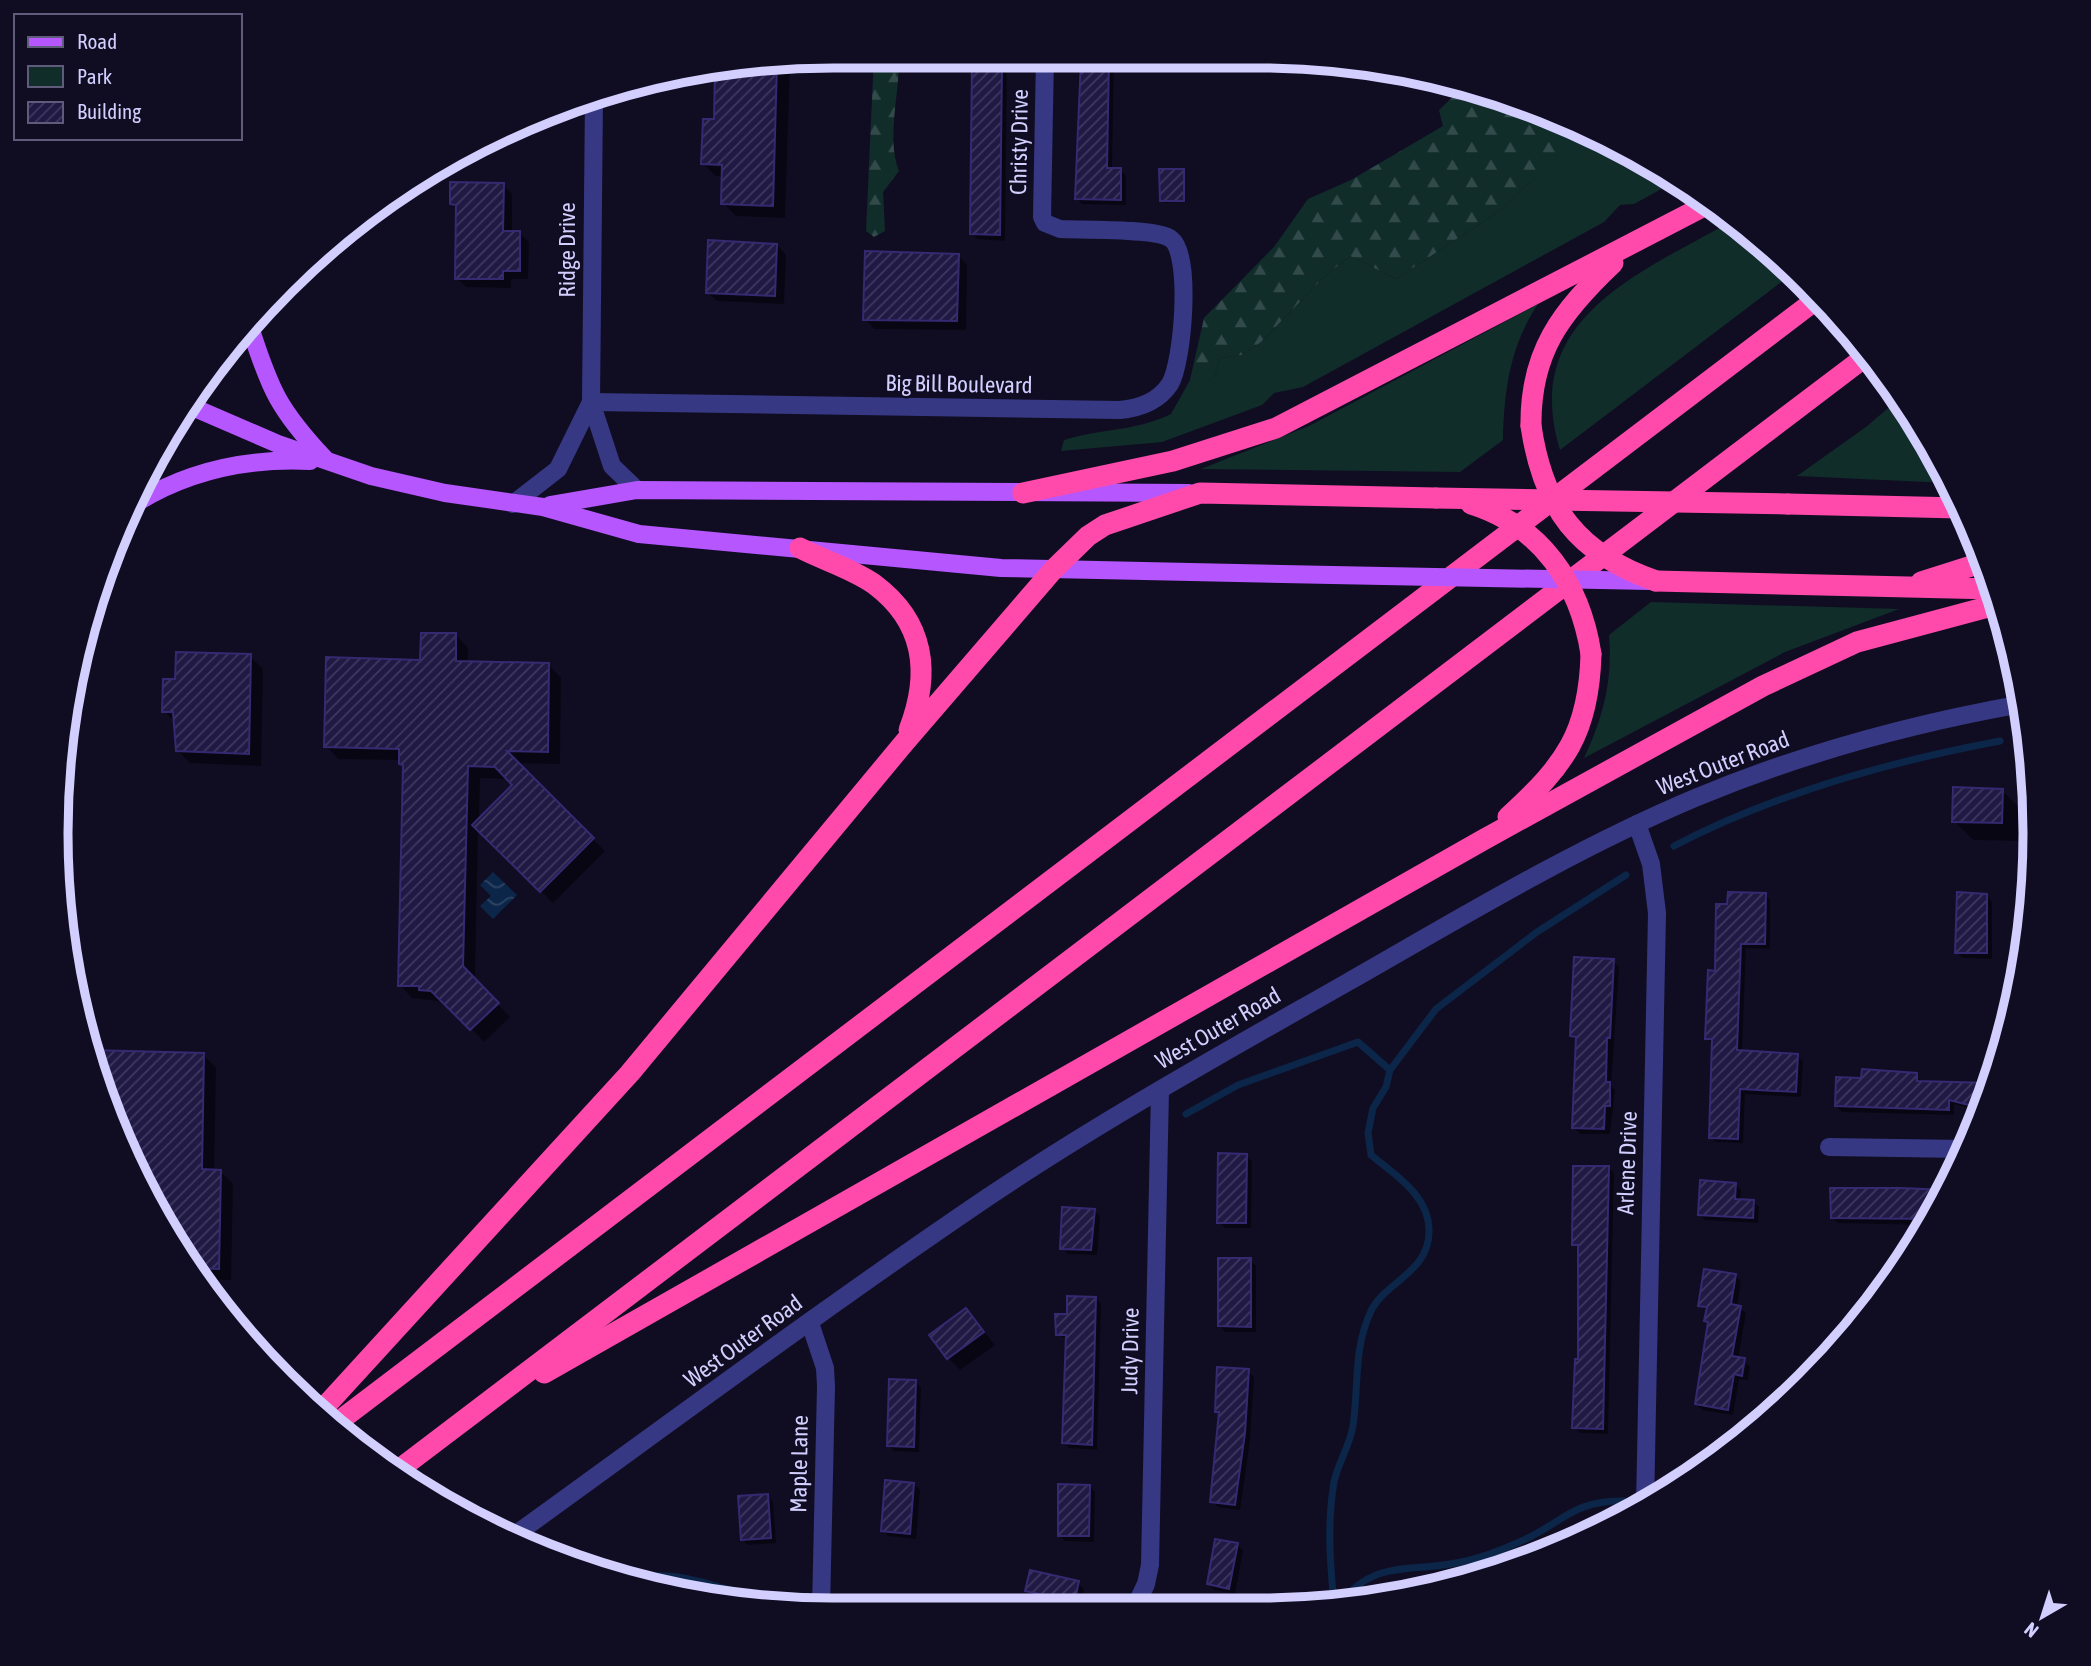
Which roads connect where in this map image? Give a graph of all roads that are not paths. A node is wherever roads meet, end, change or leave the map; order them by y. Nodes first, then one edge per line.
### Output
1 (1045, 68) edge
2 (594, 107) edge
3 (1699, 209) edge
4 (1173, 240) joint
5 (1632, 245) junction
6 (1810, 304) edge
7 (253, 335) edge
8 (1860, 361) edge
9 (591, 402) junction
10 (197, 408) edge
11 (327, 461) junction
12 (637, 490) junction
13 (1023, 493) junction
14 (1200, 493) junction
15 (146, 498) edge
16 (1445, 498) junction
17 (1553, 500) junction
18 (513, 503) junction
19 (543, 507) junction
20 (1950, 508) edge
21 (800, 548) junction
22 (1974, 565) edge
23 (1053, 570) junction
24 (1568, 581) junction
25 (1656, 581) junction
26 (1903, 587) junction
27 (1983, 589) edge
28 (1988, 607) edge
29 (2012, 706) edge
30 (904, 743) junction
31 (1637, 824) junction
32 (1483, 840) junction
33 (1160, 1090) junction
34 (1829, 1147) dead end
35 (1954, 1149) edge
36 (810, 1322) junction
37 (326, 1405) edge
38 (468, 1417) junction
39 (342, 1419) edge
40 (404, 1466) edge
41 (1645, 1492) edge
42 (520, 1531) edge
43 (821, 1598) edge
44 (1139, 1598) edge

1 - 4 street, Christy Drive
2 - 9 street, Ridge Drive
3 - 5 highway
4 - 9 street, Big Bill Boulevard
5 - 13 highway
5 - 17 highway, bridge
6 - 39 highway
7 - 11 main road
8 - 38 highway
9 - 12 street, Ridge Drive
9 - 18 street, Ridge Drive
10 - 11 main road
11 - 15 main road
11 - 18 main road
12 - 13 main road
12 - 19 main road
13 - 14 main road
14 - 16 highway
14 - 23 highway
16 - 17 highway, bridge
16 - 24 highway, bridge
17 - 20 highway, bridge
17 - 25 highway, bridge
18 - 19 main road
19 - 21 main road
21 - 23 main road
21 - 30 highway
22 - 26 highway
23 - 24 main road, bridge
23 - 30 highway
24 - 25 main road, bridge
24 - 32 highway, bridge
25 - 26 highway
26 - 27 highway
28 - 32 highway
29 - 31 street, West Outer Road
30 - 37 highway
31 - 33 street, West Outer Road
31 - 41 street, Arlene Drive
32 - 38 highway
33 - 36 street, West Outer Road
33 - 44 street, Judy Drive
34 - 35 street
36 - 42 street, West Outer Road
36 - 43 street, Maple Lane
38 - 40 highway

